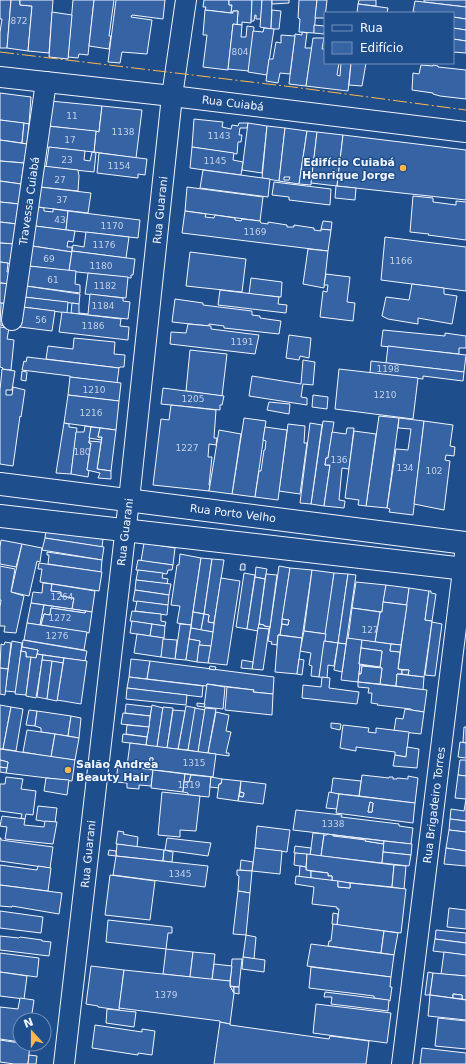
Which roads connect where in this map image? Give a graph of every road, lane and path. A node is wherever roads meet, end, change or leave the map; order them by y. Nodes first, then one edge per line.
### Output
1 (186, 0) edge
2 (0, 77) edge
3 (46, 82) junction
4 (172, 96) junction
5 (466, 132) edge
6 (12, 320) dead end
7 (0, 484) edge
8 (129, 500) junction
9 (0, 516) edge
10 (125, 530) junction
11 (466, 542) edge
12 (466, 546) edge
13 (465, 569) edge
14 (64, 1064) edge
15 (402, 1064) edge

1 - 4 street, Rua Guarani
2 - 3 street, Rua Cuiabá
3 - 4 street, Rua Cuiabá
3 - 6 street, Travessa Cuiabá
4 - 5 street, Rua Cuiabá
4 - 8 street, Rua Guarani
7 - 8 main road, Rua Porto Velho
8 - 10 street, Rua Guarani
8 - 11 main road, Rua Porto Velho
9 - 10 main road
10 - 13 main road
10 - 14 street, Rua Guarani
12 - 13 street, Rua Brigadeiro Torres
13 - 15 street, Rua Brigadeiro Torres

